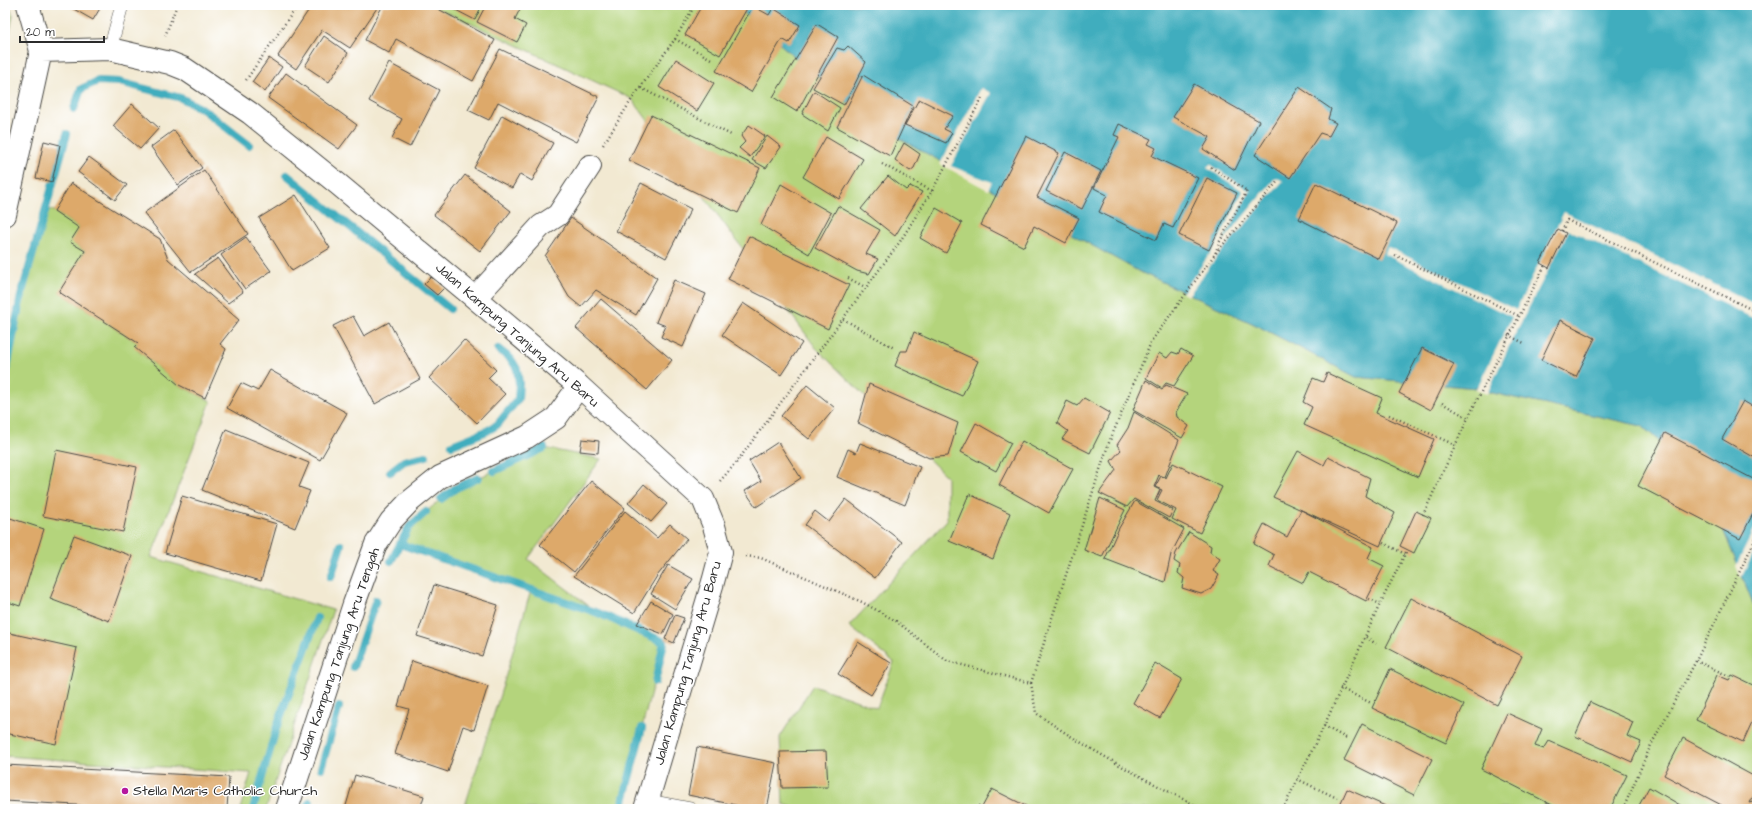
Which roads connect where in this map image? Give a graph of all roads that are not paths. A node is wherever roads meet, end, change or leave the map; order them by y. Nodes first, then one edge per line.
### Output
1 (28, 5) edge
2 (122, 5) edge
3 (110, 49) junction
4 (41, 52) junction
5 (590, 166) road end
6 (5, 215) edge
7 (476, 298) junction
8 (579, 386) junction
9 (646, 805) edge
10 (287, 809) edge
11 (690, 809) edge

1 - 4 street
2 - 3 lane
3 - 4 street, Jalan Kampung Tanjung Aru Baru
3 - 7 street, Jalan Kampung Tanjung Aru Baru
4 - 6 street
5 - 7 street
7 - 8 street, Jalan Kampung Tanjung Aru Baru
8 - 9 street, Jalan Kampung Tanjung Aru Baru
8 - 10 street, Jalan Kampung Tanjung Aru Tengah
9 - 11 lane

